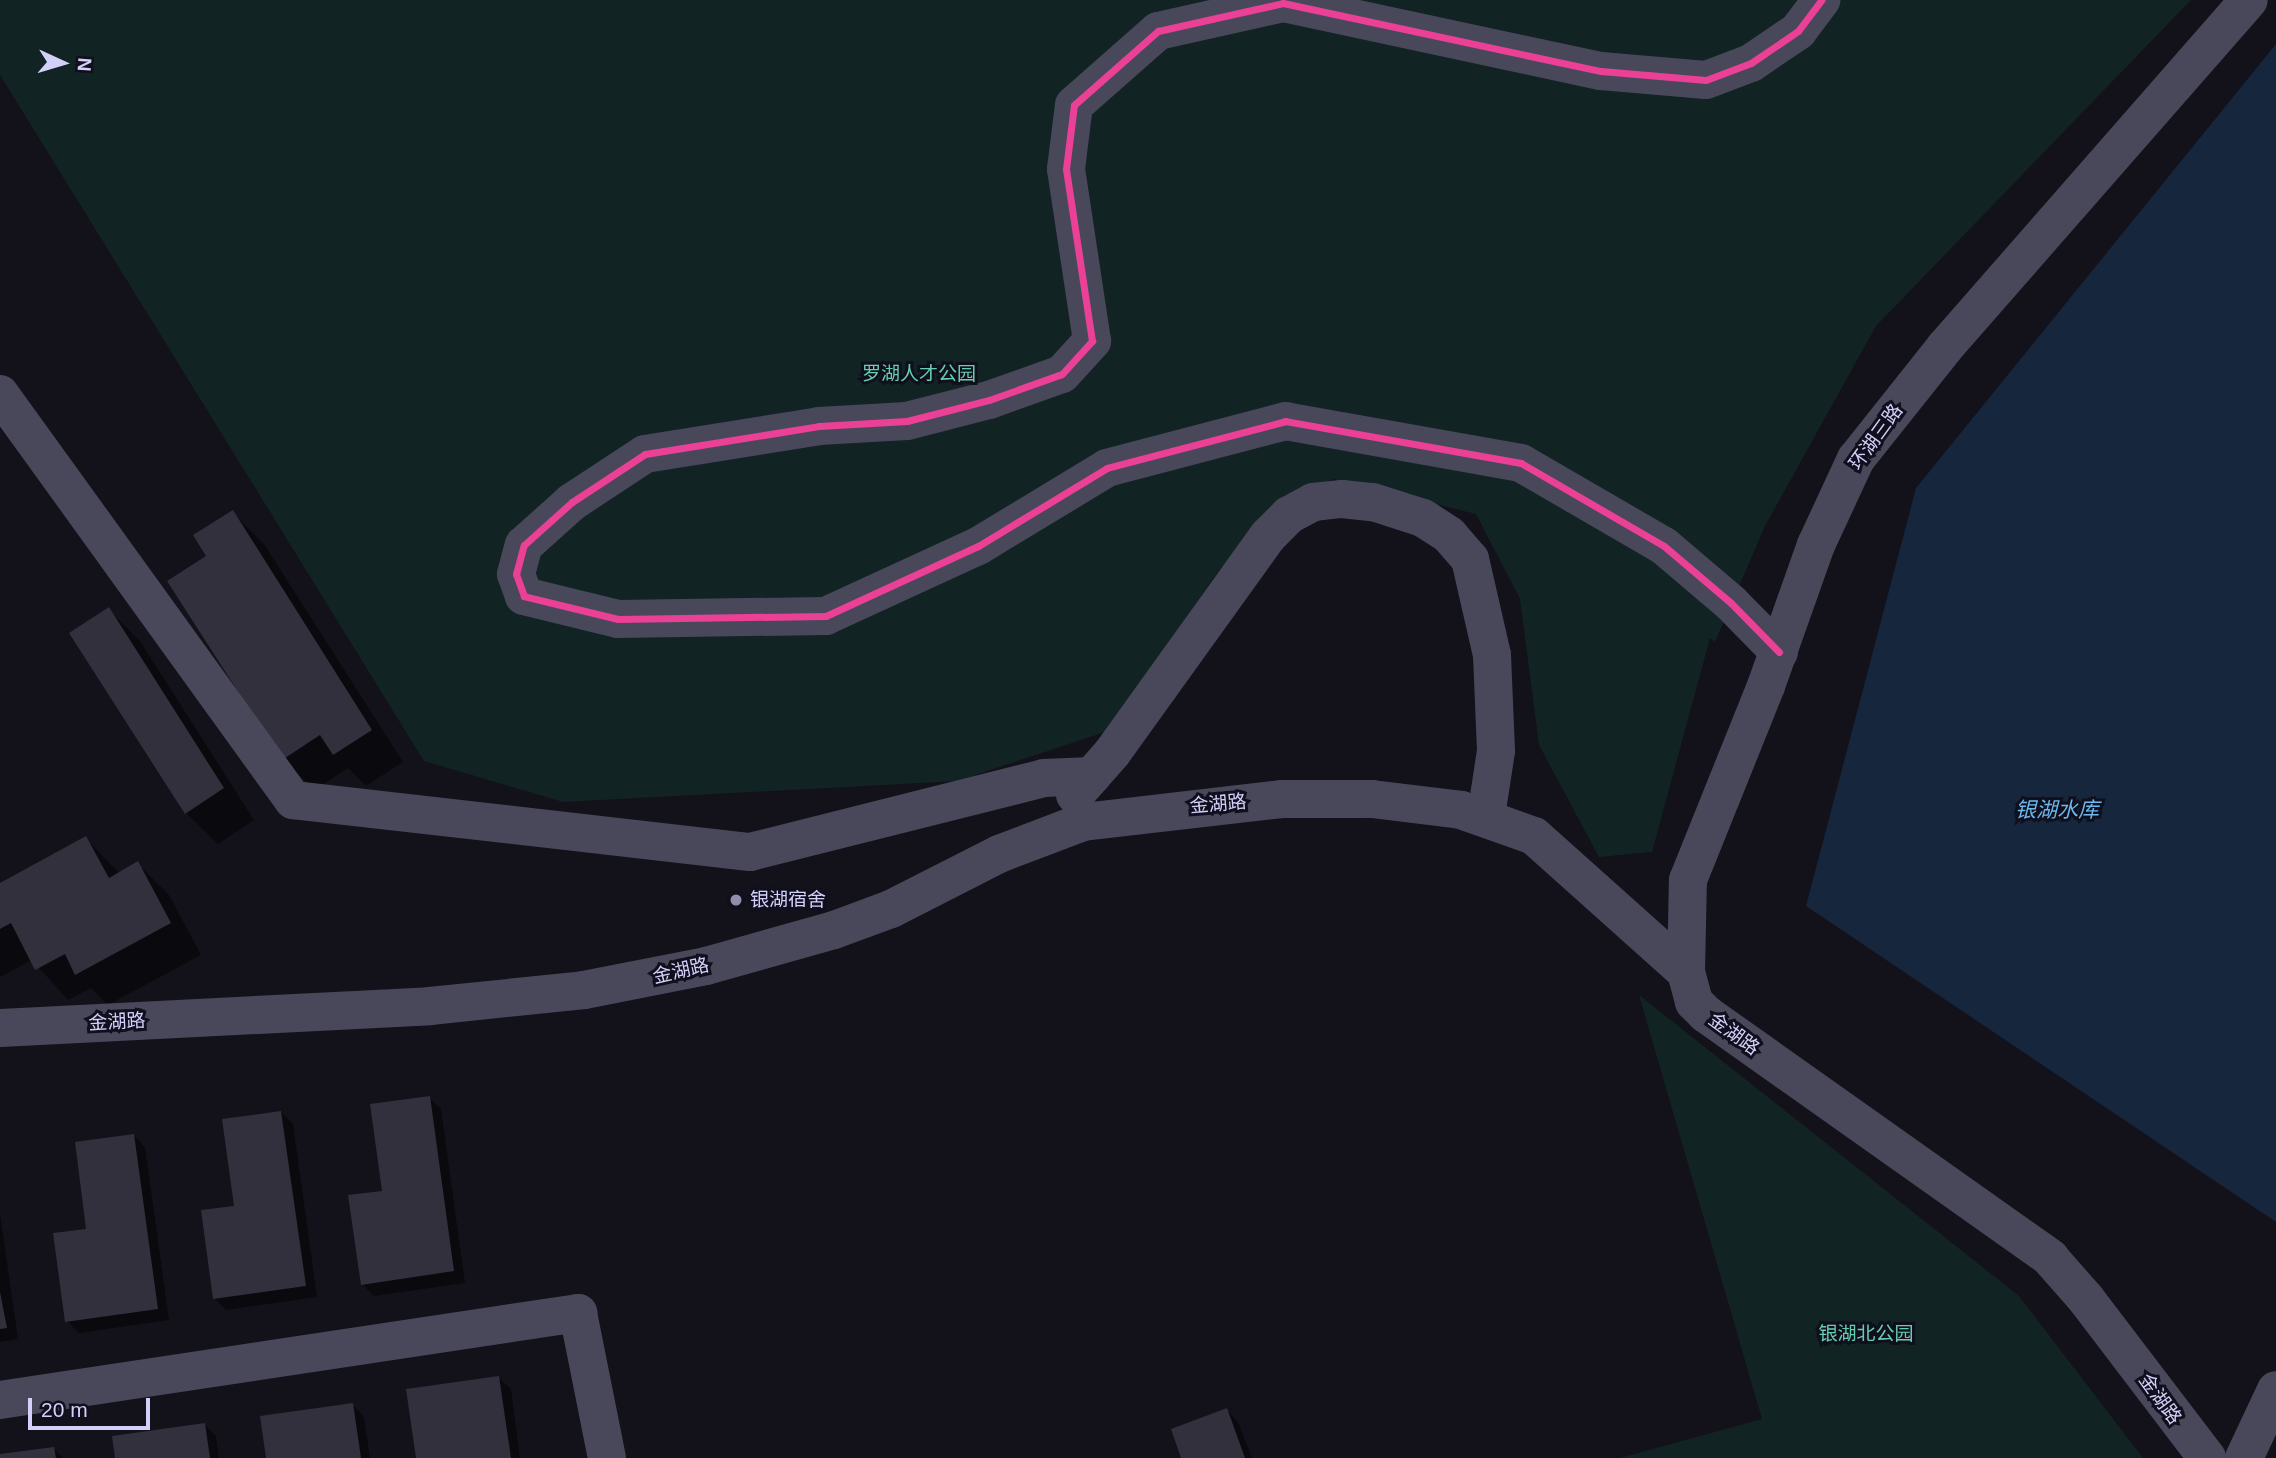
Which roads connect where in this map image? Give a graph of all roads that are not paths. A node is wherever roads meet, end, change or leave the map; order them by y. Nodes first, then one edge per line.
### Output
1 (1821, 0) edge
2 (2249, 0) edge
3 (0, 394) edge
4 (1779, 652) junction
5 (1092, 776) junction
6 (1486, 816) junction
7 (1040, 836) junction
8 (1686, 972) junction
9 (0, 1028) edge
10 (2276, 1390) edge
11 (0, 1400) edge
12 (607, 1458) edge
13 (2207, 1458) edge
14 (2244, 1458) edge

1 - 4 street
2 - 4 street, 环湖三路
3 - 5 street
4 - 8 street, 环湖三路
5 - 6 street
5 - 7 street
6 - 7 street, 金湖路
6 - 8 street, 金湖路
7 - 9 street, 金湖路
8 - 13 street, 金湖路
10 - 14 street
11 - 12 street

